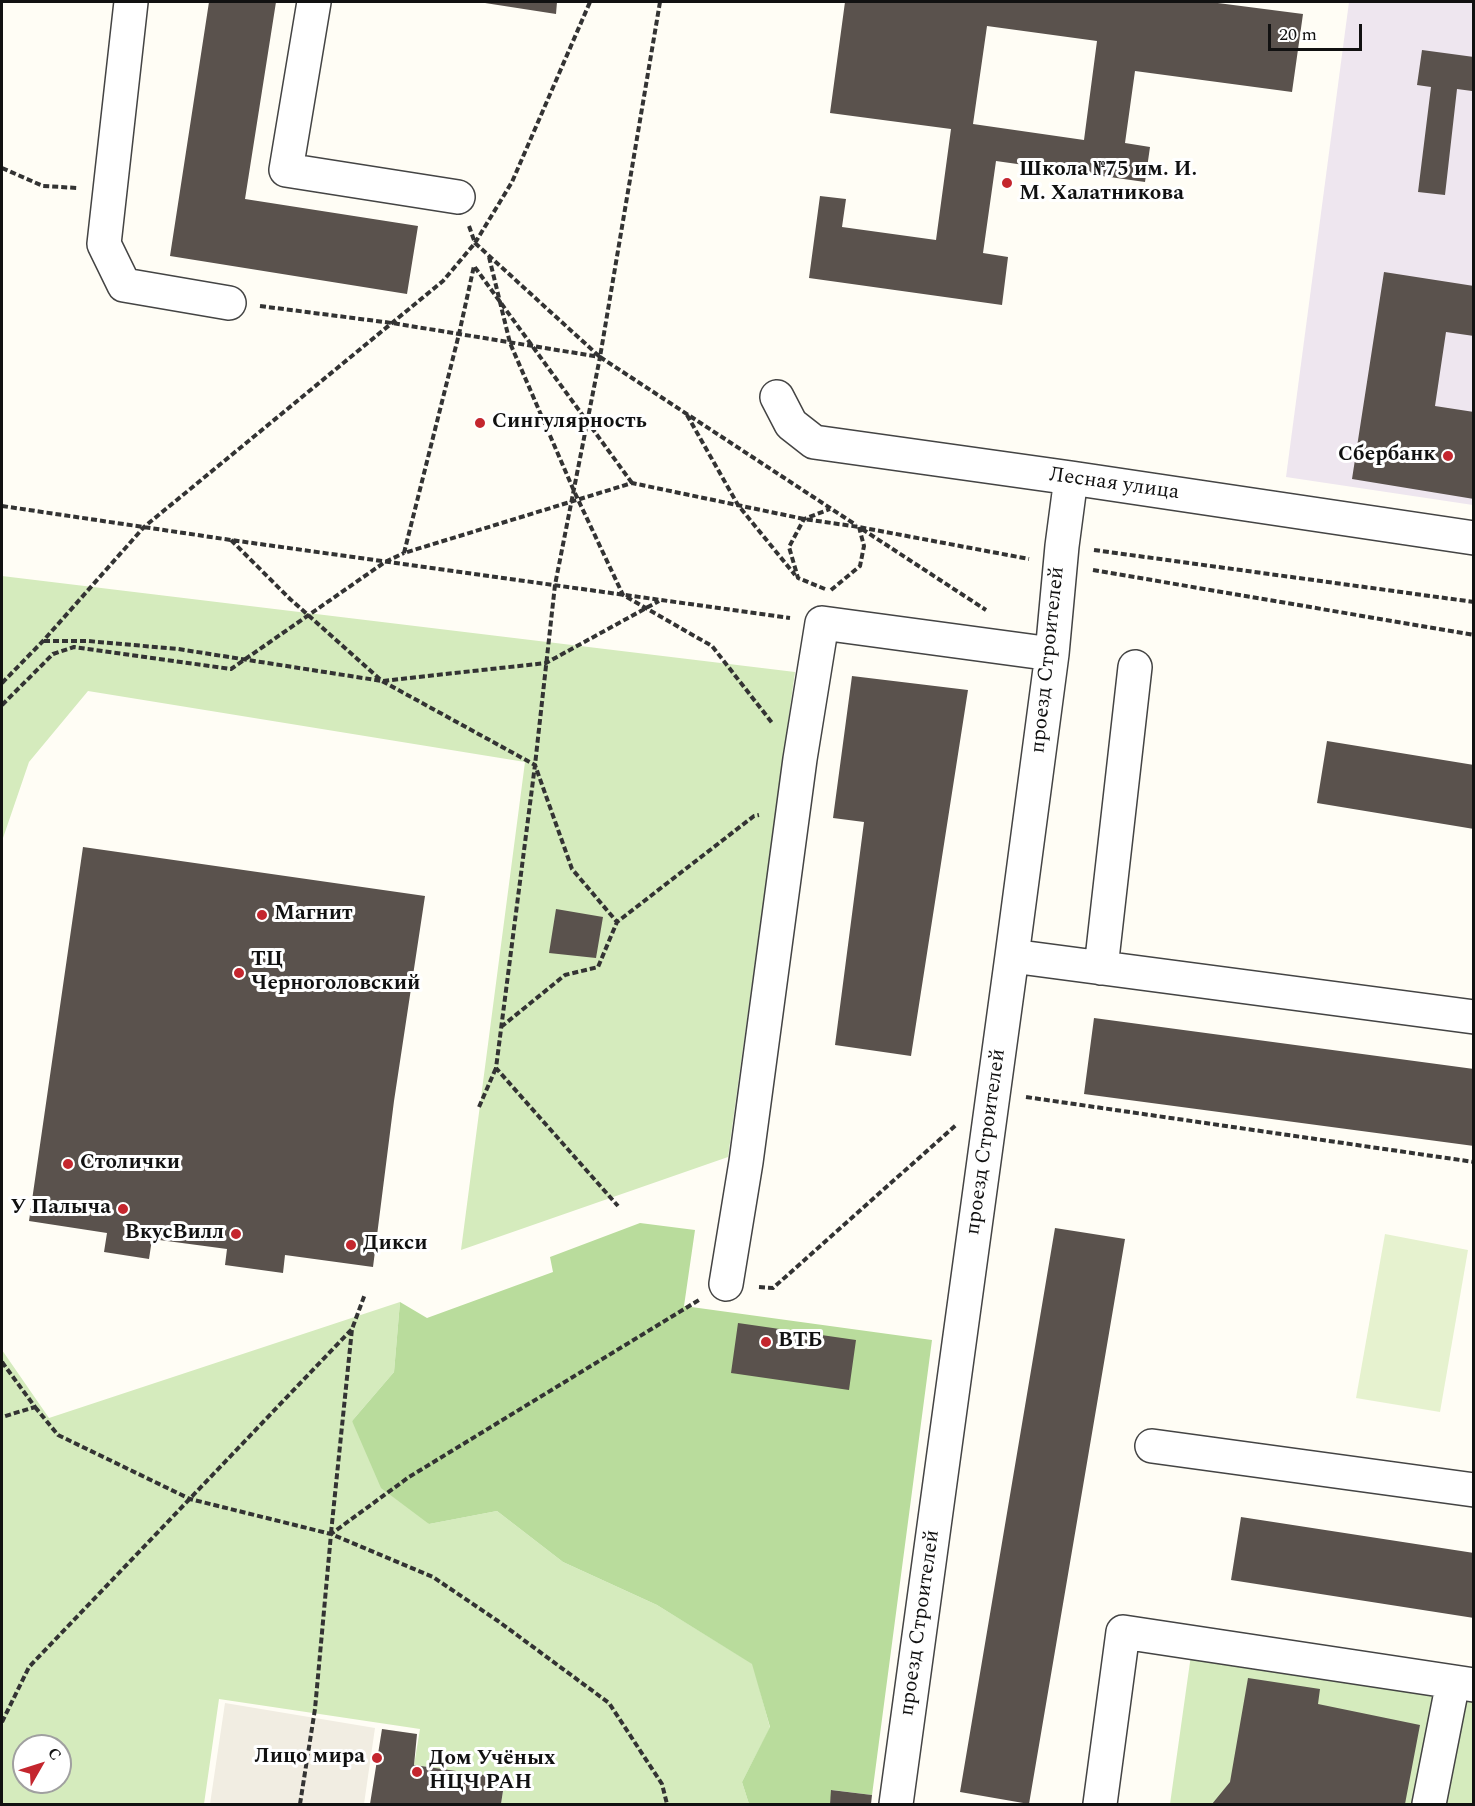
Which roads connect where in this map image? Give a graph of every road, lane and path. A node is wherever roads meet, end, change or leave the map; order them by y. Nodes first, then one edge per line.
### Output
1 (131, 2) edge
2 (314, 2) edge
3 (590, 2) edge
4 (660, 2) edge
5 (2, 168) edge
6 (110, 191) junction
7 (458, 198) joint
8 (475, 243) junction
9 (489, 257) junction
10 (229, 303) joint
11 (501, 305) junction
12 (392, 323) junction
13 (459, 334) junction
14 (510, 343) junction
15 (531, 346) junction
16 (600, 357) junction
17 (777, 397) dead end
18 (687, 414) junction
19 (587, 422) junction
20 (1071, 478) junction
21 (574, 491) junction
22 (578, 500) junction
23 (571, 502) junction
24 (2, 506) edge
25 (831, 509) junction
26 (144, 527) junction
27 (859, 527) junction
28 (1473, 538) edge
29 (231, 540) junction
30 (1062, 546) junction
31 (404, 553) junction
32 (385, 562) junction
33 (798, 578) junction
34 (555, 585) junction
35 (623, 595) junction
36 (660, 600) junction
37 (1473, 602) edge
38 (646, 609) junction
39 (309, 615) junction
40 (994, 616) dead end
41 (822, 622) junction
42 (43, 640) junction
43 (1052, 654) junction
44 (246, 660) junction
45 (546, 663) junction
46 (1135, 667) dead end
47 (382, 681) junction
48 (2, 683) edge
49 (2, 705) edge
50 (800, 759) junction
51 (535, 765) junction
52 (795, 802) junction
53 (617, 922) junction
54 (1012, 956) junction
55 (1101, 968) junction
56 (1473, 1017) edge
57 (501, 1028) junction
58 (496, 1068) junction
59 (993, 1092) junction
60 (479, 1107) dead end
61 (1473, 1162) edge
62 (618, 1206) dead end
63 (726, 1284) junction
64 (366, 1294) dead end
65 (352, 1329) junction
66 (2, 1362) edge
67 (35, 1407) junction
68 (2, 1417) edge
69 (1152, 1446) dead end
70 (1473, 1490) edge
71 (190, 1499) junction
72 (331, 1534) junction
73 (1463, 1684) edge
74 (2, 1722) edge
75 (300, 1804) edge
76 (667, 1804) edge
77 (896, 1804) edge
78 (1100, 1804) edge
79 (1429, 1804) edge

1 - 6 street
2 - 7 street
3 - 8 path
4 - 16 path
5 - 6 path
6 - 10 street
7 - 8 path
8 - 9 path
8 - 12 path
9 - 11 path
9 - 16 path
10 - 12 path
11 - 13 path
11 - 14 path
11 - 15 path
12 - 13 path
12 - 26 path
13 - 14 path
13 - 31 path
14 - 15 path
14 - 21 path
15 - 16 path
15 - 19 path
16 - 18 path
16 - 19 path
17 - 20 street, Лесная улица
18 - 25 path
18 - 33 path
19 - 21 path
19 - 22 path
20 - 28 street, Лесная улица
20 - 30 street, проезд Строителей
21 - 22 path
21 - 23 path
22 - 23 path
22 - 35 path
23 - 31 path
23 - 34 path
24 - 26 path
25 - 27 path
25 - 33 path
26 - 29 path
26 - 42 path
27 - 33 path
27 - 40 path
29 - 32 path
29 - 39 path
30 - 37 path
30 - 43 street, проезд Строителей
31 - 32 path
32 - 34 path
32 - 39 path
34 - 35 path
34 - 45 path
35 - 36 path
35 - 38 path
36 - 38 path
36 - 41 path
38 - 45 path
38 - 50 path
39 - 44 path
39 - 47 path
41 - 43 street
41 - 50 street
42 - 44 path
42 - 48 path
43 - 54 street, проезд Строителей
44 - 47 path
44 - 49 path
45 - 47 path
45 - 51 path
46 - 55 street
47 - 51 path
50 - 52 street
51 - 53 path
51 - 57 path
52 - 53 path
52 - 63 street
53 - 57 path
54 - 55 street
54 - 59 street, проезд Строителей
55 - 56 street
57 - 58 path
58 - 60 path
58 - 62 path
59 - 61 path
59 - 63 path
59 - 77 street, проезд Строителей
63 - 72 path
64 - 65 path
65 - 71 path
65 - 72 path
66 - 67 path
67 - 68 path
67 - 71 path
69 - 70 street
71 - 72 path
71 - 74 path
72 - 75 path
72 - 76 path
73 - 78 street
73 - 79 street

